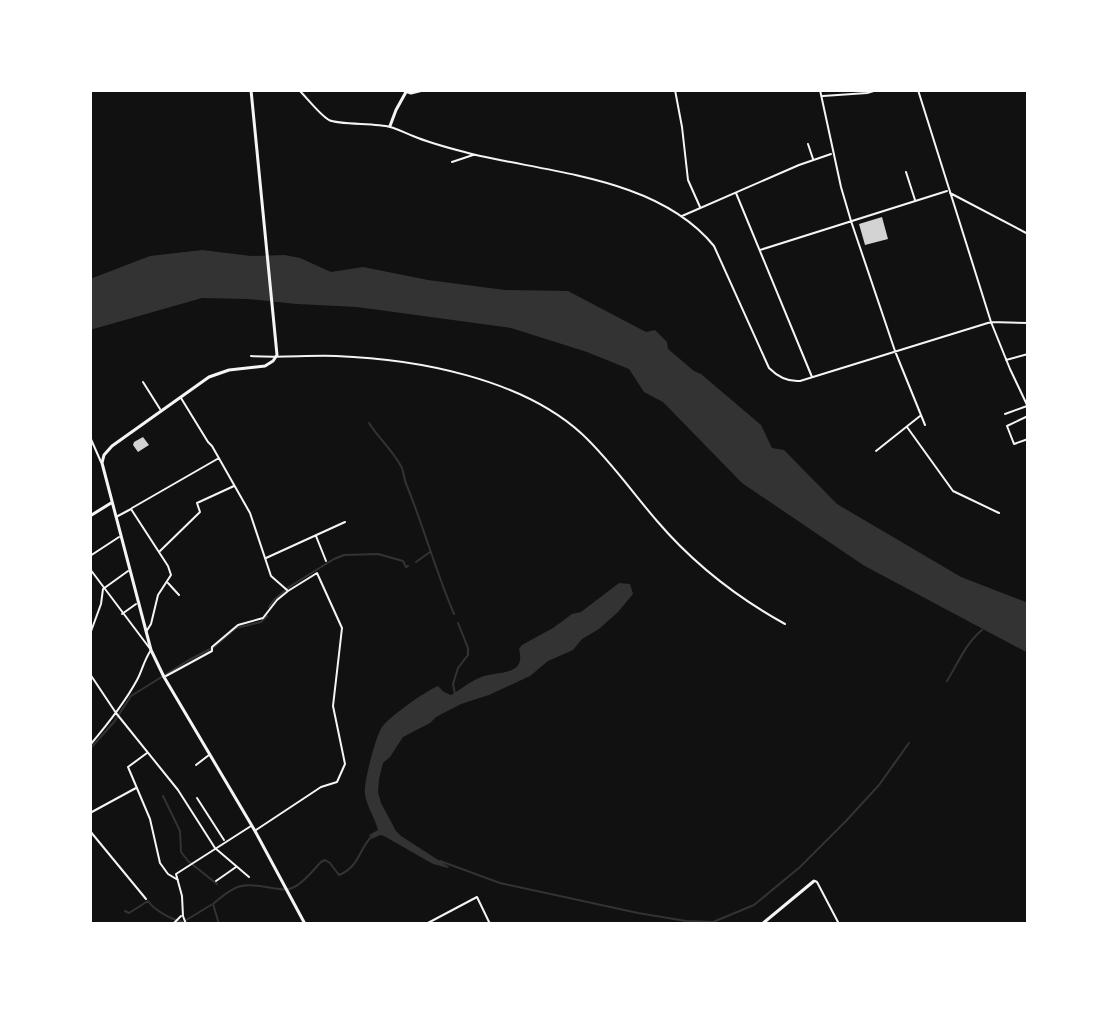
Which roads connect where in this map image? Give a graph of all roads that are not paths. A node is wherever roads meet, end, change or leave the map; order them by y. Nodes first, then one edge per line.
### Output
1 (251, 90) edge
2 (299, 90) edge
3 (423, 90) edge
4 (675, 90) edge
5 (820, 90) edge
6 (877, 90) edge
7 (918, 90) edge
8 (404, 91) edge
9 (821, 96) junction
10 (390, 126) junction
11 (808, 144) dead end
12 (833, 153) junction
13 (474, 154) junction
14 (813, 160) junction
15 (452, 162) dead end
16 (906, 172) dead end
17 (948, 192) junction
18 (736, 193) junction
19 (915, 201) junction
20 (701, 208) junction
21 (682, 216) junction
22 (851, 221) junction
23 (1028, 234) edge
24 (760, 250) junction
25 (991, 322) junction
26 (1028, 323) edge
27 (895, 351) junction
28 (1028, 354) edge
29 (277, 355) junction
30 (251, 356) dead end
31 (1006, 360) junction
32 (813, 378) junction
33 (143, 382) dead end
34 (181, 396) junction
35 (1028, 406) edge
36 (161, 410) junction
37 (1005, 414) dead end
38 (921, 415) junction
39 (1028, 416) edge
40 (925, 425) dead end
41 (907, 427) junction
42 (90, 437) edge
43 (1028, 439) edge
44 (876, 451) dead end
45 (219, 458) junction
46 (102, 463) junction
47 (235, 485) junction
48 (112, 503) junction
49 (131, 509) junction
50 (999, 513) dead end
51 (90, 516) edge
52 (115, 517) junction
53 (345, 522) dead end
54 (316, 535) junction
55 (120, 537) junction
56 (159, 552) junction
57 (90, 556) edge
58 (265, 558) junction
59 (326, 561) dead end
60 (90, 569) edge
61 (129, 571) junction
62 (167, 582) junction
63 (104, 588) junction
64 (288, 591) junction
65 (179, 595) dead end
66 (137, 603) junction
67 (122, 614) junction
68 (785, 624) dead end
69 (145, 632) junction
70 (90, 634) edge
71 (151, 650) junction
72 (90, 674) edge
73 (164, 677) junction
74 (116, 713) junction
75 (90, 745) edge
76 (148, 752) junction
77 (210, 754) junction
78 (196, 765) dead end
79 (137, 787) junction
80 (197, 798) dead end
81 (90, 813) edge
82 (252, 825) junction
83 (90, 831) edge
84 (255, 831) junction
85 (225, 841) junction
86 (215, 848) junction
87 (236, 866) junction
88 (249, 877) dead end
89 (178, 880) junction
90 (216, 881) dead end
91 (814, 881) joint
92 (146, 899) dead end
93 (183, 916) junction
94 (173, 924) edge
95 (186, 924) edge
96 (305, 924) edge
97 (426, 924) edge
98 (490, 924) edge
99 (762, 924) edge
100 (839, 924) edge

1 - 29 main road
2 - 10 street
3 - 8 main road
4 - 20 street
5 - 9 street
6 - 9 street
7 - 17 street
8 - 10 main road
9 - 12 street
10 - 13 street
11 - 14 street
12 - 14 street
12 - 22 street
13 - 15 street
13 - 21 street
14 - 18 street
16 - 19 street
17 - 19 street
17 - 23 street
17 - 25 street
18 - 20 street
18 - 24 street
19 - 22 street
20 - 21 street
21 - 32 street
22 - 24 street
22 - 27 street
24 - 32 street
25 - 26 street
25 - 27 street
25 - 31 street
27 - 32 street
27 - 38 street
28 - 31 street
29 - 30 street
29 - 34 main road
29 - 68 street
31 - 35 street
33 - 36 street
34 - 36 main road
34 - 45 street
35 - 37 street
36 - 46 main road
38 - 40 street
38 - 41 street
39 - 43 street
41 - 44 street
41 - 50 street
42 - 46 street
45 - 47 street
45 - 49 street
46 - 48 main road
47 - 56 street
47 - 58 street
48 - 51 main road
48 - 52 main road
49 - 52 street
49 - 56 street
52 - 55 main road
53 - 54 street
54 - 58 street
54 - 59 street
55 - 57 street
55 - 61 main road
56 - 62 street
58 - 64 street
60 - 63 street
61 - 63 street
61 - 66 main road
62 - 65 street
62 - 69 street
63 - 67 street
63 - 70 street
64 - 73 street
64 - 84 street
66 - 67 street
66 - 69 main road
67 - 71 street
69 - 71 main road
71 - 73 main road
71 - 74 street
72 - 74 street
73 - 77 main road
74 - 75 street
74 - 76 street
76 - 79 street
76 - 86 street
77 - 78 street
77 - 82 main road
79 - 81 street
79 - 89 street
80 - 85 street
82 - 84 main road
82 - 85 street
83 - 92 street
84 - 96 main road
85 - 86 street
86 - 87 street
86 - 89 street
87 - 88 street
87 - 90 street
89 - 93 street
91 - 99 main road
91 - 100 street
93 - 94 street
93 - 95 street
97 - 98 street

